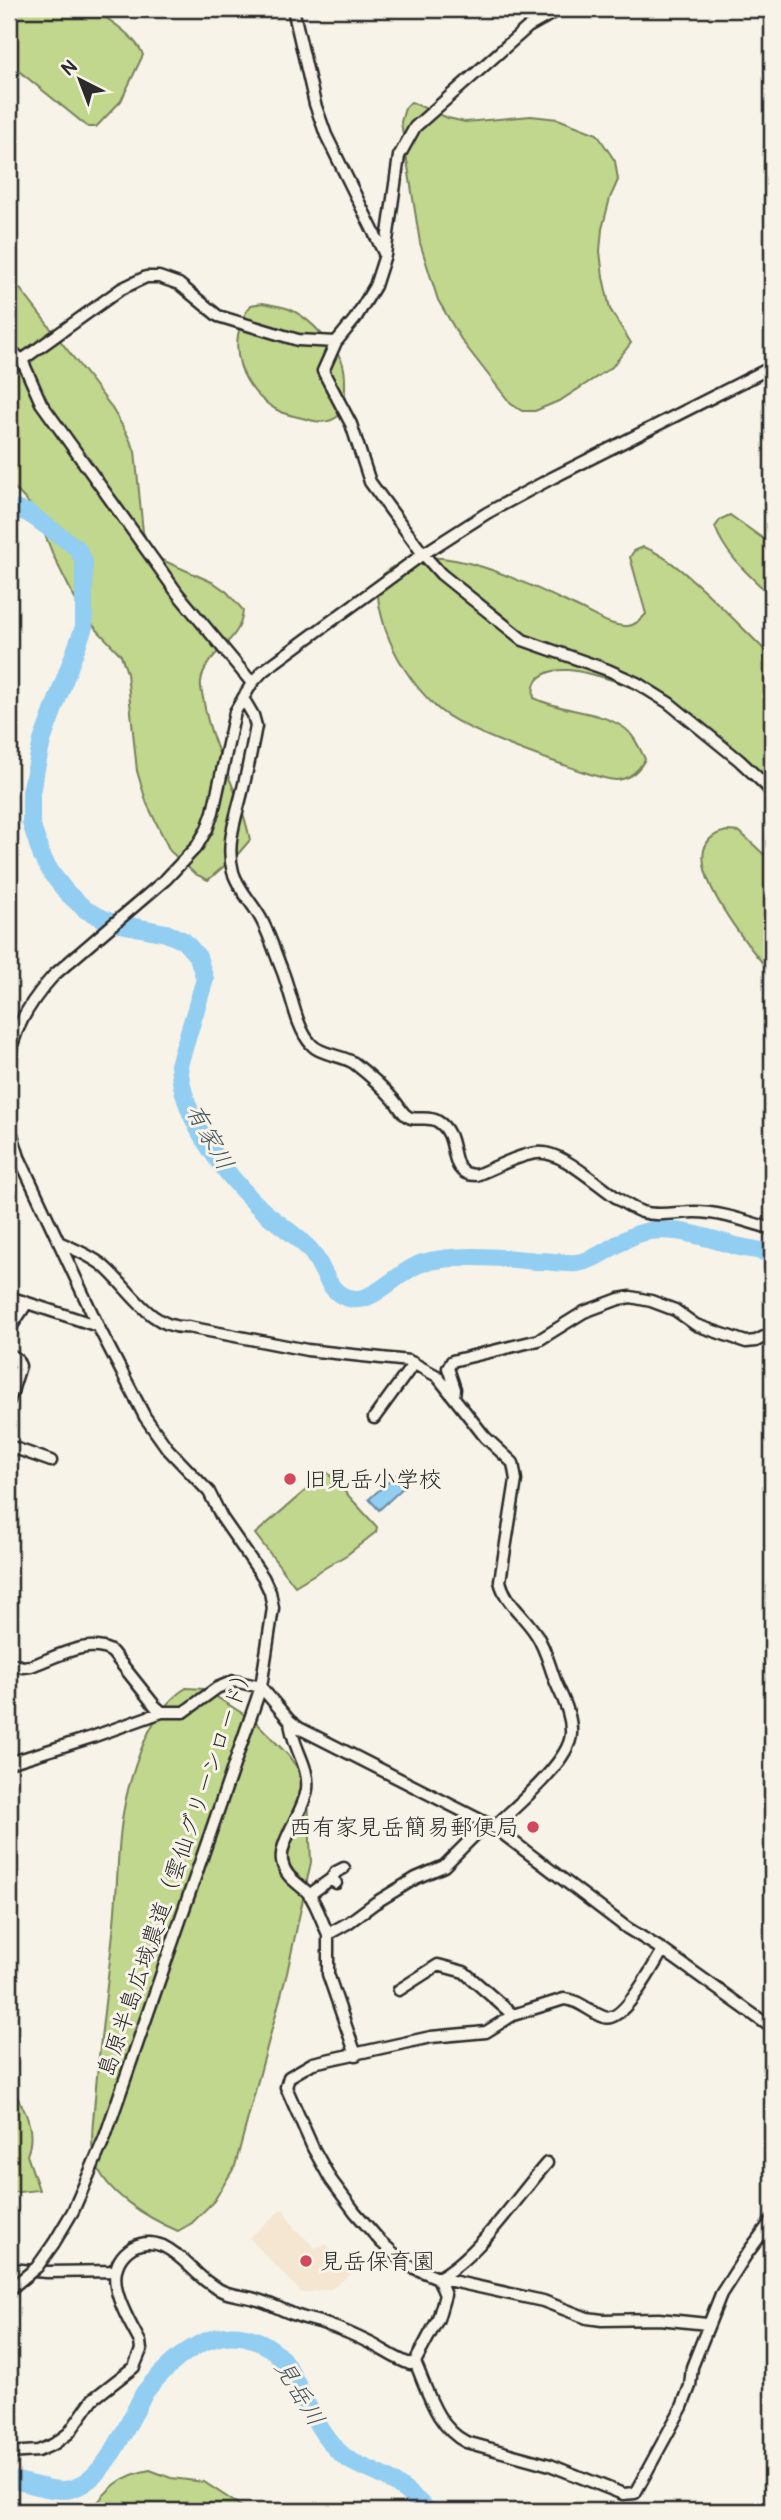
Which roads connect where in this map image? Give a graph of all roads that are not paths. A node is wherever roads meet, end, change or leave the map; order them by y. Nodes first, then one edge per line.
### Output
1 (293, 9) edge
2 (560, 9) edge
3 (385, 255) junction
4 (336, 342) junction
5 (9, 349) edge
6 (22, 360) junction
7 (772, 367) edge
8 (423, 554) junction
9 (252, 683) junction
10 (243, 698) junction
11 (772, 791) edge
12 (213, 812) junction
13 (233, 825) junction
14 (9, 1059) edge
15 (9, 1125) edge
16 (771, 1229) edge
17 (61, 1243) junction
18 (9, 1297) edge
19 (27, 1303) junction
20 (98, 1326) junction
21 (9, 1330) edge
22 (772, 1333) edge
23 (9, 1354) edge
24 (414, 1363) junction
25 (454, 1396) junction
26 (9, 1401) edge
27 (374, 1418) dead end
28 (9, 1446) edge
29 (51, 1461) dead end
30 (9, 1663) edge
31 (261, 1687) junction
32 (162, 1712) junction
33 (290, 1721) junction
34 (9, 1763) edge
35 (491, 1825) junction
36 (344, 1868) dead end
37 (309, 1895) junction
38 (328, 1934) junction
39 (663, 1950) junction
40 (399, 1990) dead end
41 (513, 2015) junction
42 (772, 2028) edge
43 (356, 2055) junction
44 (547, 2163) dead end
45 (772, 2220) edge
46 (9, 2269) edge
47 (116, 2270) junction
48 (438, 2278) junction
49 (9, 2290) edge
50 (707, 2324) junction
51 (415, 2361) junction
52 (9, 2453) edge

1 - 3 street
2 - 3 street
3 - 4 street
4 - 6 street
4 - 8 street
5 - 6 street
6 - 9 street
7 - 8 street
8 - 9 street
8 - 11 street
9 - 10 street
10 - 12 street
10 - 13 street
12 - 13 street
12 - 14 street
13 - 16 street
15 - 17 street, 島原半島広域農道（雲仙グリーンロード）
17 - 20 street, 島原半島広域農道（雲仙グリーンロード）
17 - 24 street
18 - 19 street
19 - 20 street
19 - 21 street
20 - 31 street, 島原半島広域農道（雲仙グリーンロード）
22 - 25 street
23 - 26 street
24 - 25 street
24 - 27 street
25 - 35 street
28 - 29 street
30 - 32 street
31 - 32 street
31 - 33 street
31 - 49 street, 島原半島広域農道（雲仙グリーンロード）, bridge
32 - 34 street
33 - 35 street
33 - 37 street
35 - 38 street
35 - 39 street
36 - 37 street
37 - 38 street
38 - 43 street
39 - 41 street
39 - 42 street
40 - 41 street
41 - 43 street
43 - 48 street
44 - 48 street
45 - 50 street
46 - 47 street
47 - 51 street
47 - 52 street
48 - 50 street
48 - 51 street
50 - 51 street

